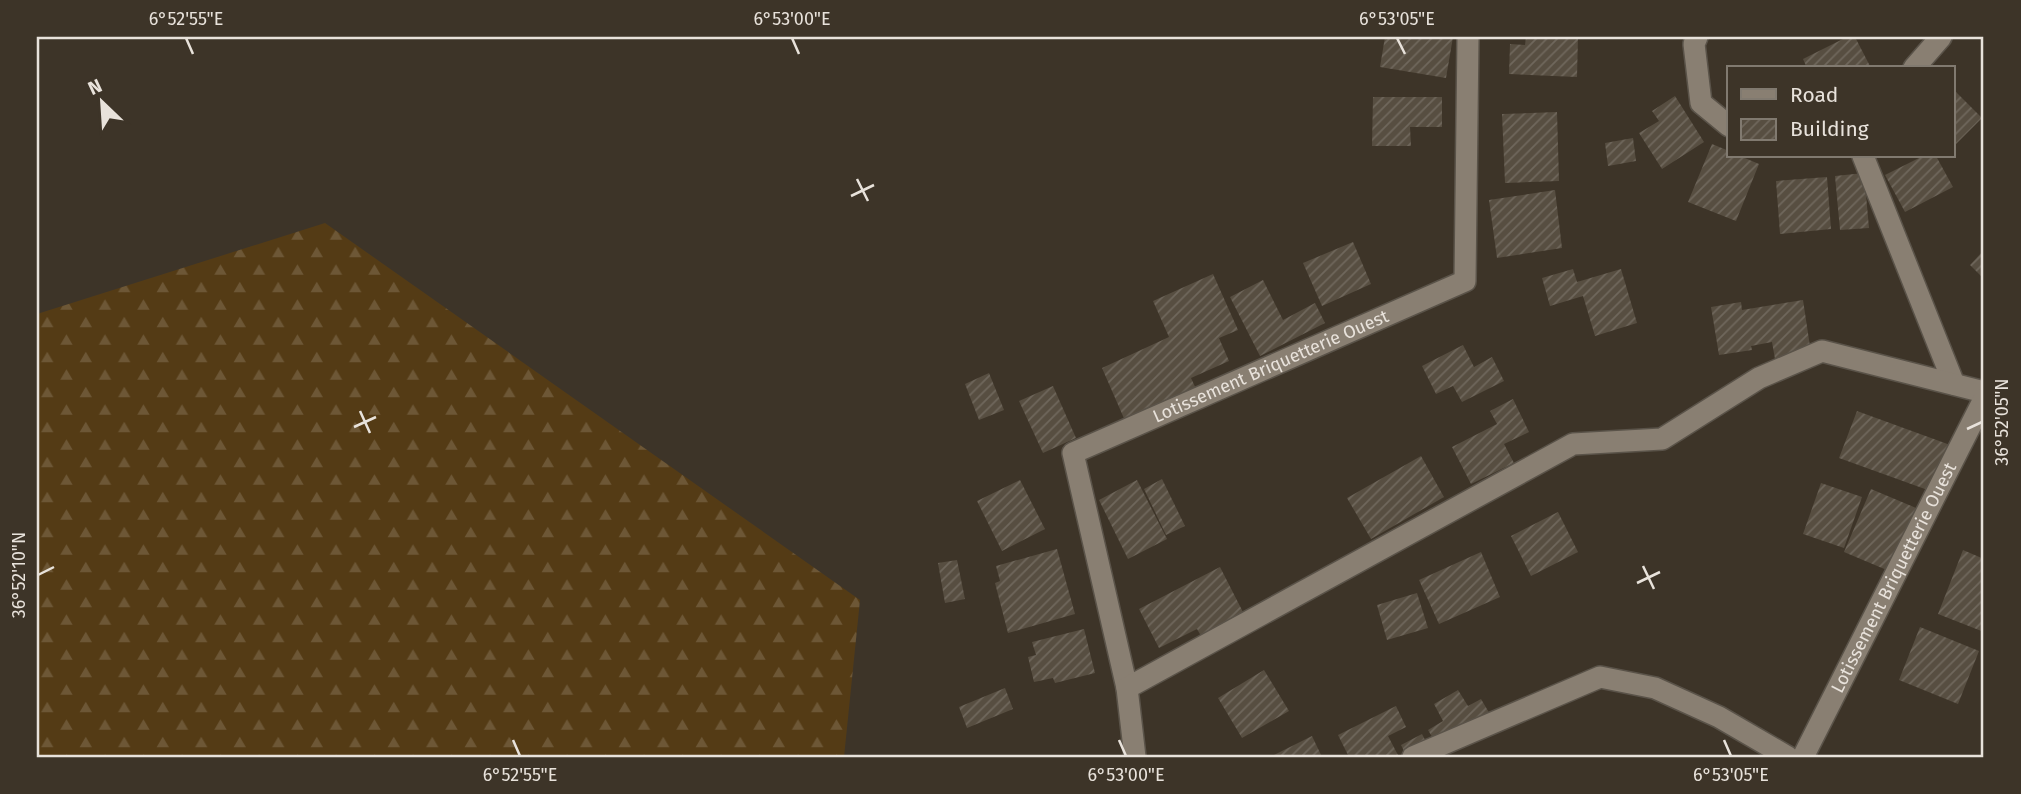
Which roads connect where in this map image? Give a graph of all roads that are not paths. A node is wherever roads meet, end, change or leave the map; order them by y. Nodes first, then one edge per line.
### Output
1 (1468, 37) edge
2 (1697, 37) edge
3 (1941, 37) edge
4 (1916, 66) edge
5 (1727, 124) edge
6 (1864, 158) edge
7 (1954, 384) junction
8 (1984, 392) edge
9 (1984, 399) edge
10 (1127, 688) junction
11 (1135, 757) edge
12 (1413, 757) edge
13 (1788, 757) edge
14 (1803, 757) edge

1 - 10 street, Lotissement Briquetterie Ouest
2 - 5 street
3 - 4 street
6 - 7 street
7 - 8 street
7 - 10 street
9 - 14 street, Lotissement Briquetterie Ouest
10 - 11 street, Lotissement Briquetterie Ouest
12 - 13 street

